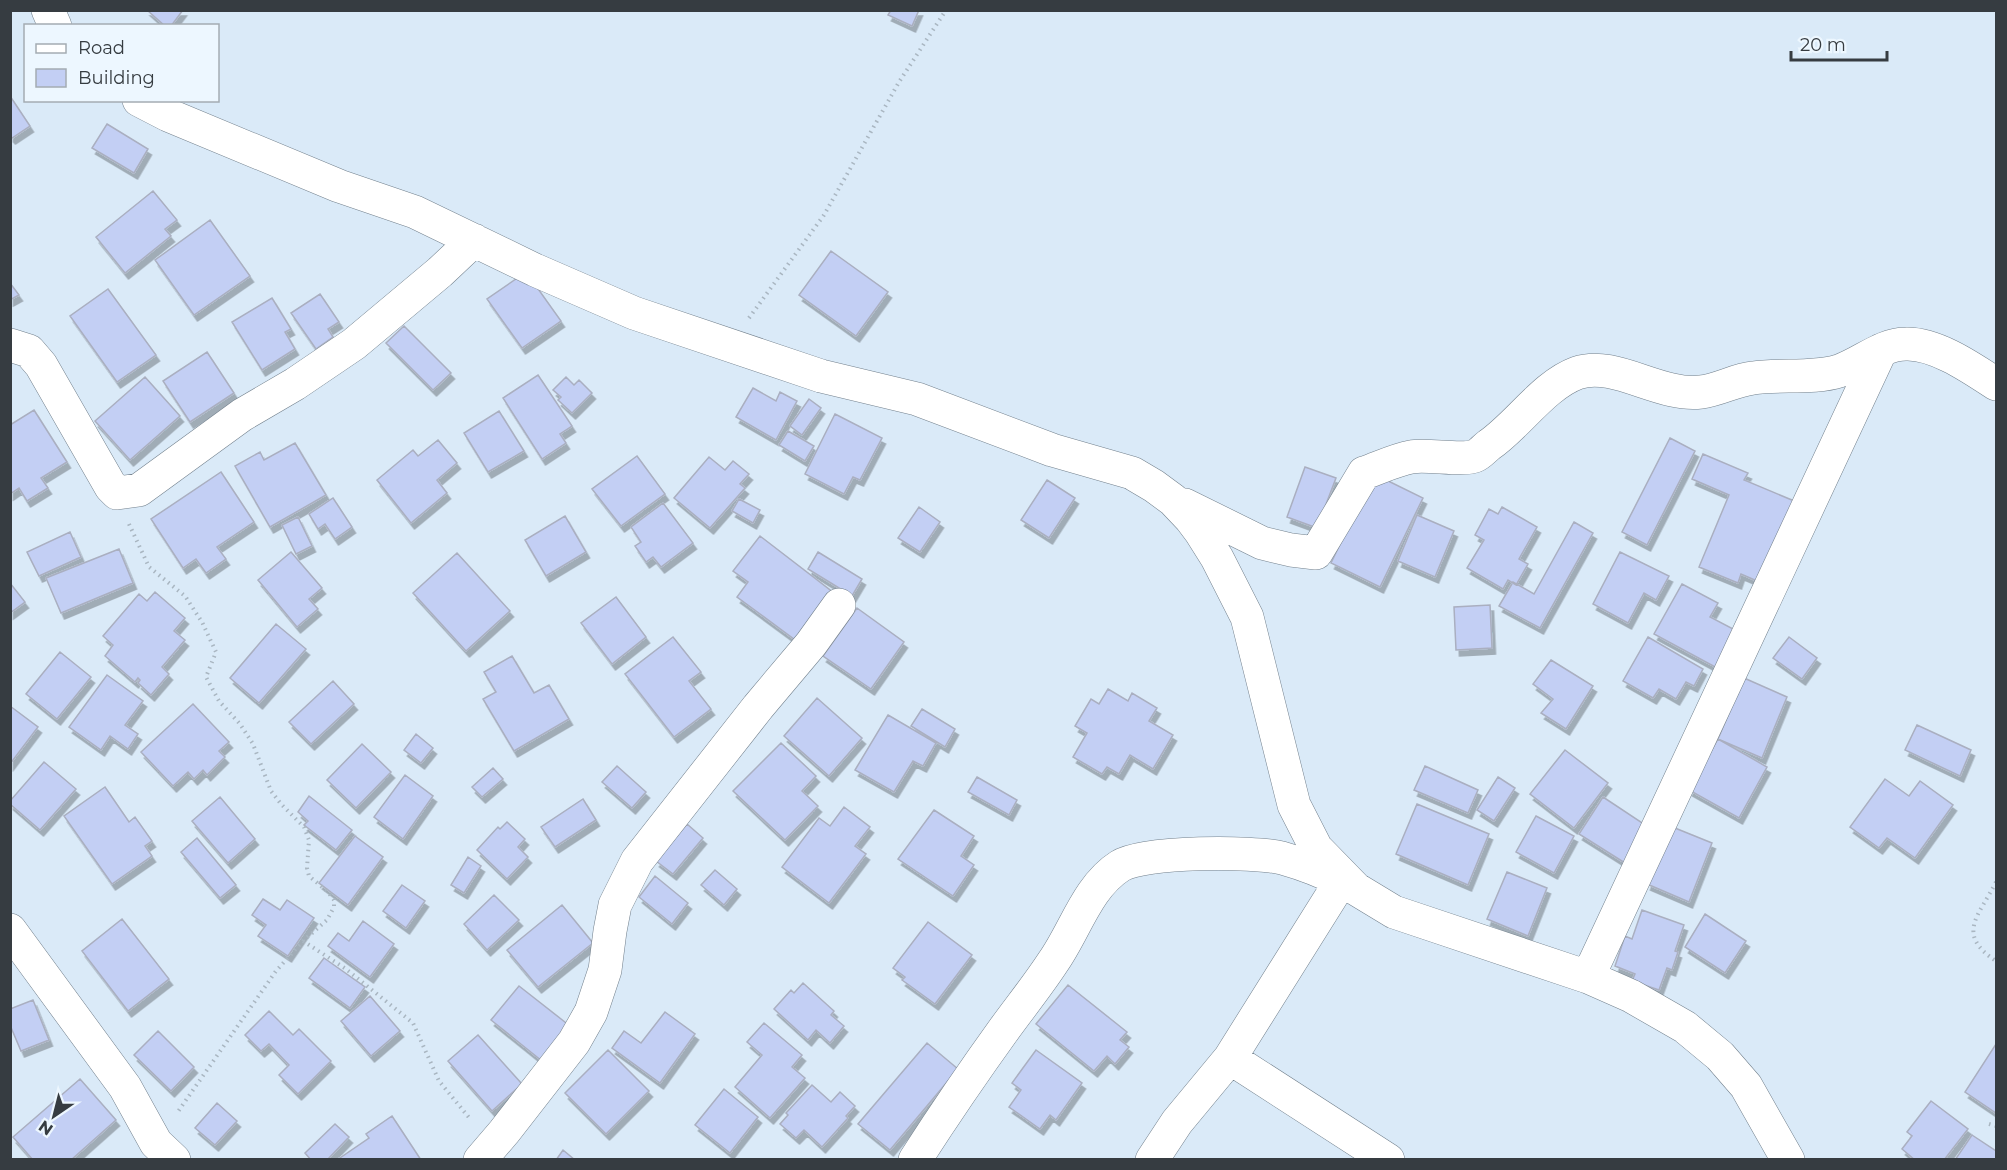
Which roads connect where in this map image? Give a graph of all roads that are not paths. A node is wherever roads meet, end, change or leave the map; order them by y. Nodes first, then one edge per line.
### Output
1 (48, 10) edge
2 (54, 24) edge
3 (143, 102) edge
4 (474, 240) junction
5 (10, 345) edge
6 (1881, 350) junction
7 (1996, 384) edge
8 (1173, 500) junction
9 (839, 605) dead end
10 (1348, 885) junction
11 (10, 930) edge
12 (1588, 977) junction
13 (1230, 1058) junction
14 (165, 1151) edge
15 (480, 1160) edge
16 (915, 1160) edge
17 (1152, 1160) edge
18 (1388, 1160) edge
19 (1788, 1160) edge

1 - 2 street
3 - 4 street
4 - 5 street
4 - 8 street
6 - 7 street
6 - 8 street
6 - 12 street
8 - 10 street
9 - 15 street
10 - 12 street
10 - 13 street
10 - 16 street
11 - 14 street
12 - 19 street
13 - 17 street
13 - 18 street

